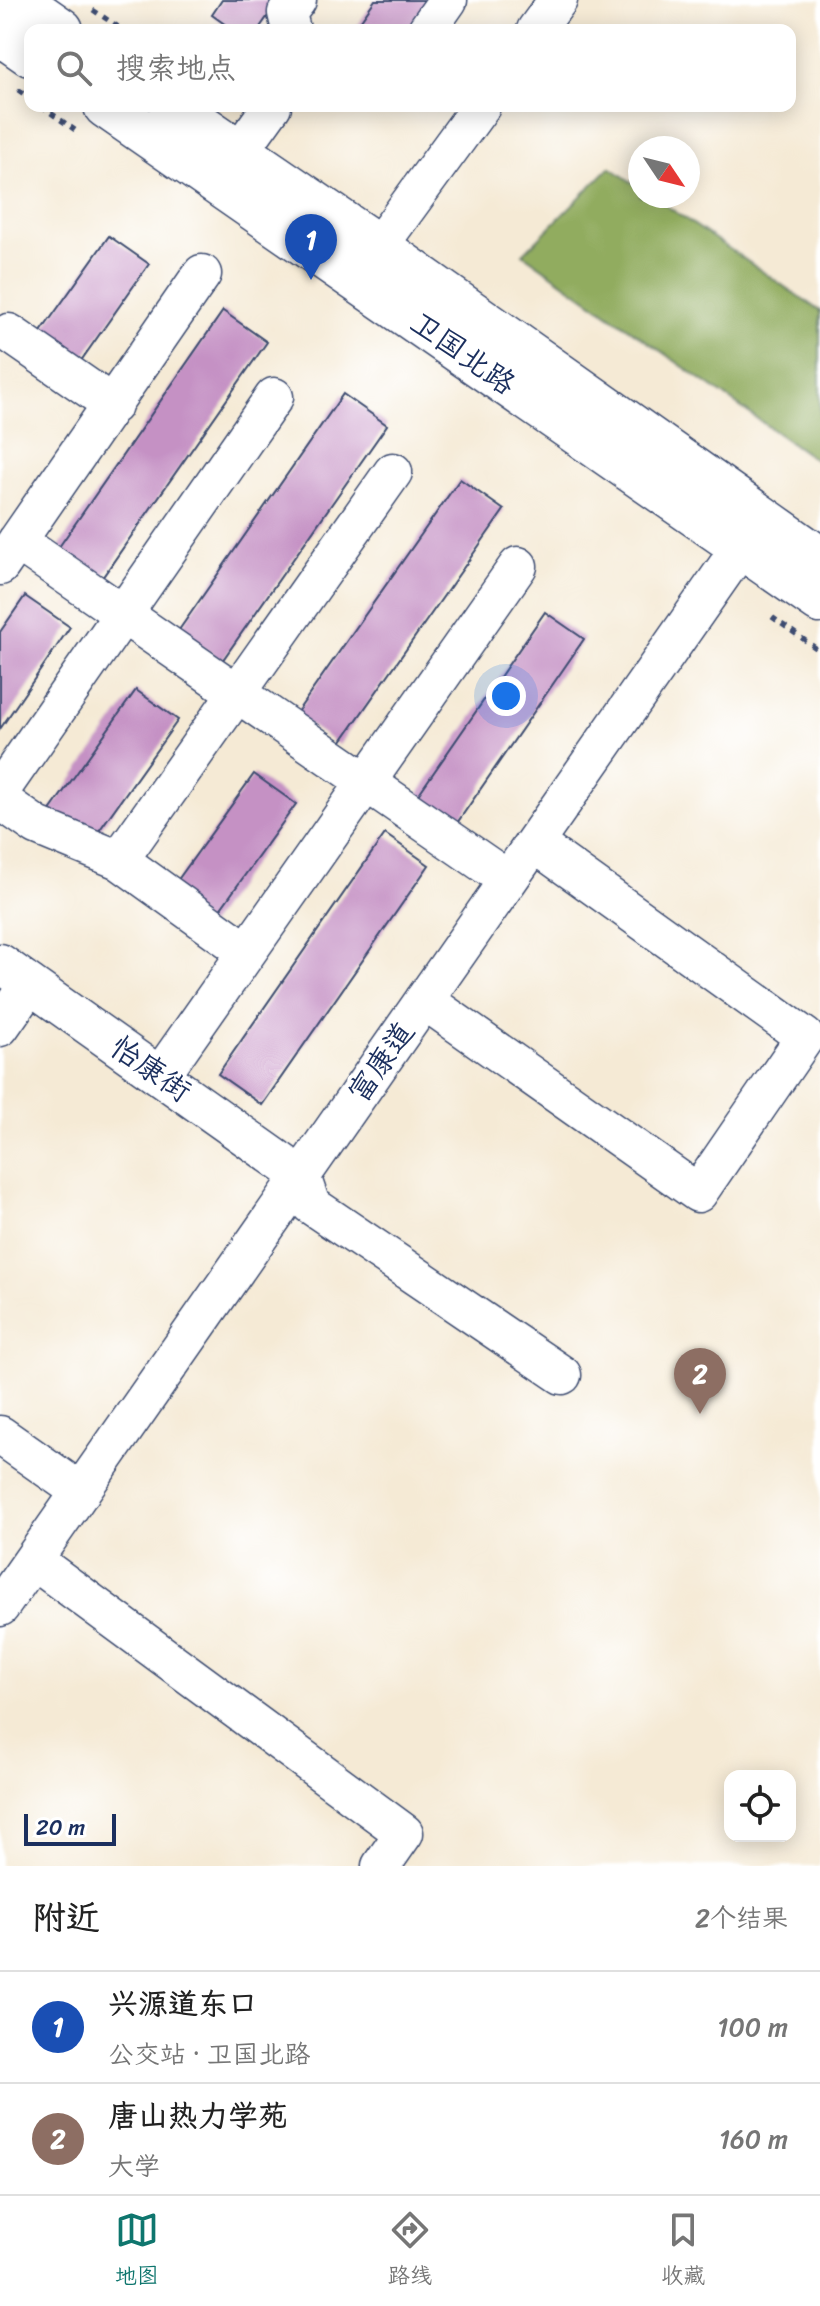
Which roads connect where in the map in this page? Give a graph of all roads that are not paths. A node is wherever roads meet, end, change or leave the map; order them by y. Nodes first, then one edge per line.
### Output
1 (18, 0) edge
2 (297, 0) edge
3 (448, 0) edge
4 (558, 0) edge
5 (76, 19) edge
6 (290, 24) edge
7 (431, 24) edge
8 (540, 24) edge
9 (0, 33) edge
10 (24, 50) edge
11 (115, 112) edge
12 (181, 112) edge
13 (268, 112) edge
14 (477, 112) edge
15 (239, 152) junction
16 (378, 247) junction
17 (202, 274) dead end
18 (9, 333) dead end
19 (274, 397) dead end
20 (113, 405) junction
21 (393, 472) dead end
22 (751, 532) junction
23 (9, 553) edge
24 (820, 559) edge
25 (518, 566) dead end
26 (820, 601) edge
27 (123, 614) junction
28 (237, 693) junction
29 (367, 782) junction
30 (0, 791) edge
31 (0, 800) edge
32 (534, 843) junction
33 (119, 860) junction
34 (508, 880) junction
35 (247, 952) junction
36 (15, 974) edge
37 (424, 1000) junction
38 (0, 1027) edge
39 (160, 1076) junction
40 (301, 1176) junction
41 (562, 1375) dead end
42 (0, 1435) edge
43 (81, 1492) junction
44 (33, 1560) junction
45 (0, 1607) edge
46 (381, 1866) edge

1 - 5 main road
2 - 6 street
3 - 7 street
4 - 8 street
9 - 10 main road
11 - 22 main road, 卫国北路
12 - 15 main road, 卫国北路
13 - 15 street
14 - 16 street
15 - 16 main road, 卫国北路
16 - 22 main road, 卫国北路
17 - 20 street
18 - 20 street
19 - 27 street
20 - 23 street
21 - 28 street
22 - 24 main road, 卫国北路
22 - 26 main road, 卫国北路
22 - 32 street, 富康道
23 - 27 street
25 - 29 street
27 - 28 street
27 - 30 street
28 - 29 street
28 - 33 street
29 - 34 street
29 - 35 street
31 - 33 street
32 - 34 street, 富康道
32 - 37 street
33 - 35 street
34 - 37 street, 富康道
35 - 39 street
36 - 38 street
36 - 39 street, 怡康街
37 - 40 street, 富康道
39 - 40 street, 怡康街
40 - 41 street
40 - 43 street, 富康道
42 - 43 street
43 - 44 street, 富康道
44 - 45 street, 富康道
44 - 46 street

